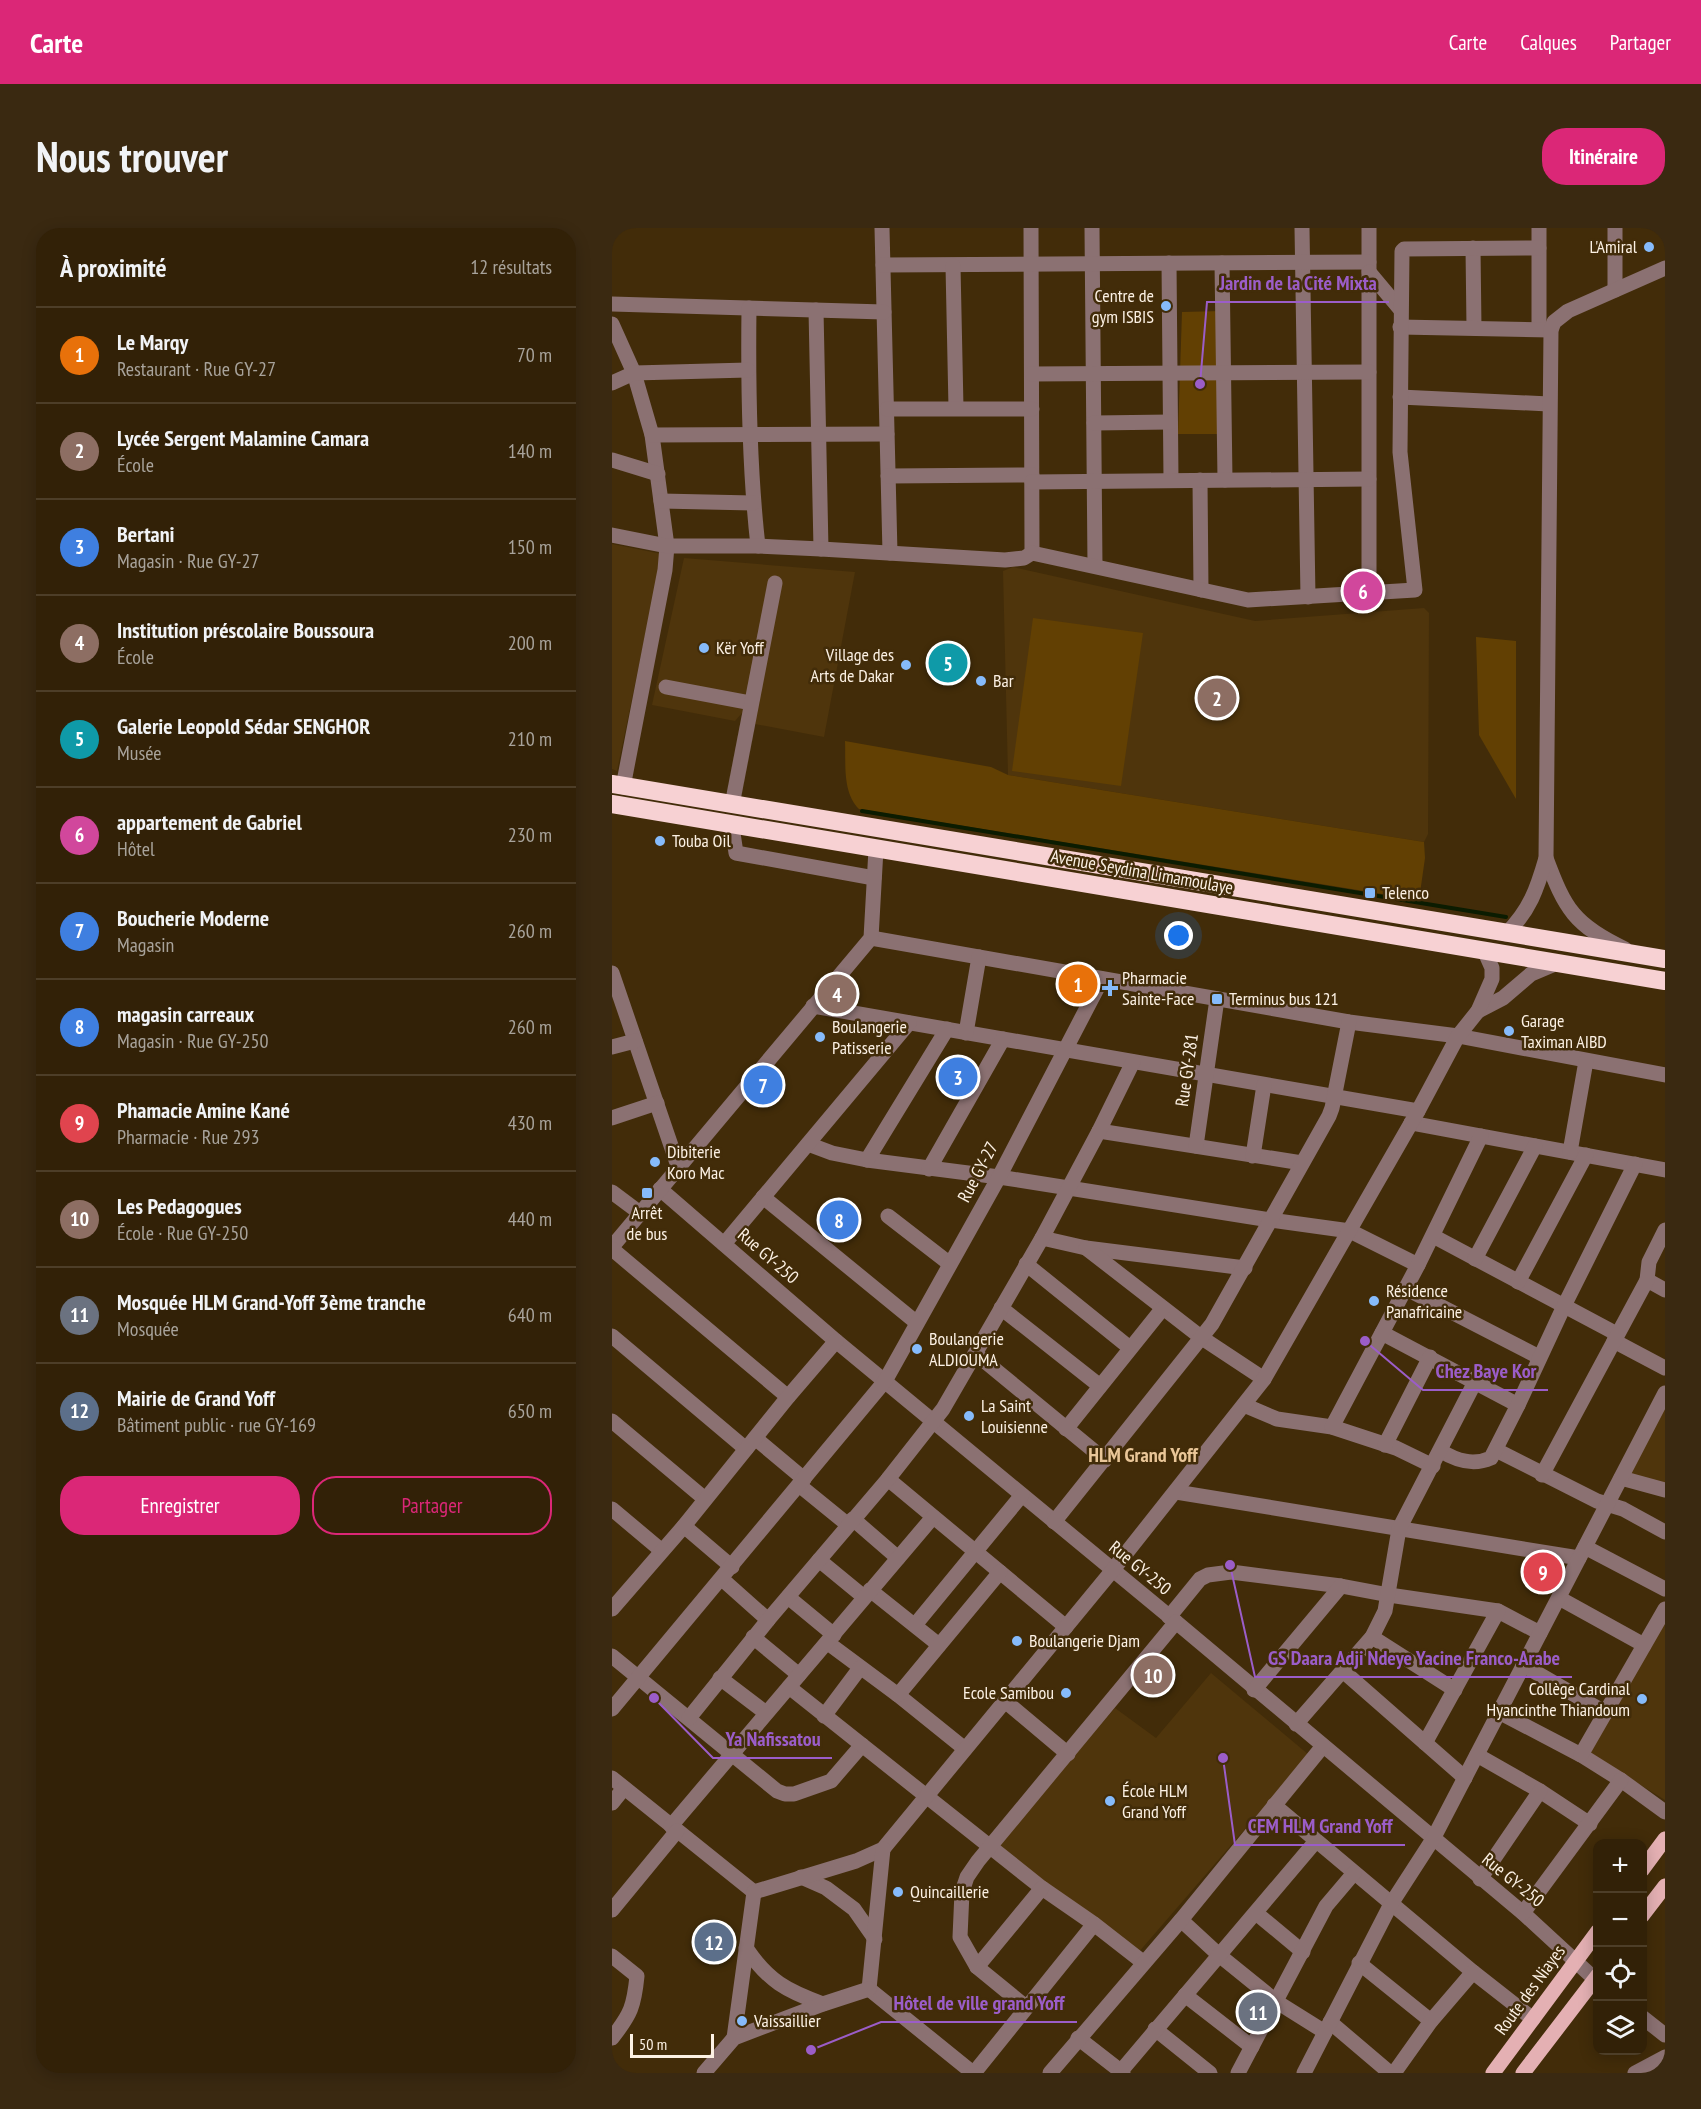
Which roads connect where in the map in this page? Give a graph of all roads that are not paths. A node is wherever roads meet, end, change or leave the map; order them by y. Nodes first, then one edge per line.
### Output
1 (882, 228) edge
2 (1031, 228) edge
3 (1092, 228) edge
4 (1302, 228) edge
5 (1369, 228) edge
6 (1539, 228) edge
7 (1615, 228) edge
8 (1473, 248) junction
9 (1539, 248) junction
10 (1304, 262) junction
11 (1169, 263) junction
12 (1222, 263) junction
13 (1031, 264) junction
14 (1092, 264) junction
15 (883, 265) junction
16 (953, 266) junction
17 (1369, 267) junction
18 (1665, 268) edge
19 (1615, 290) junction
20 (612, 304) edge
21 (748, 308) junction
22 (1400, 309) junction
23 (816, 310) junction
24 (884, 312) junction
25 (612, 324) edge
26 (1400, 327) junction
27 (1474, 328) junction
28 (1545, 329) junction
29 (748, 370) junction
30 (1224, 371) junction
31 (1169, 372) junction
32 (1305, 372) junction
33 (1369, 372) junction
34 (634, 373) junction
35 (1095, 373) junction
36 (1032, 374) junction
37 (612, 383) edge
38 (1400, 397) junction
39 (1550, 404) junction
40 (956, 408) junction
41 (887, 409) junction
42 (1032, 409) junction
43 (1170, 422) junction
44 (1094, 423) junction
45 (819, 434) junction
46 (887, 434) junction
47 (652, 435) junction
48 (749, 435) junction
49 (612, 460) edge
50 (658, 474) junction
51 (888, 476) junction
52 (1032, 479) junction
53 (1307, 479) junction
54 (1369, 479) junction
55 (1172, 480) junction
56 (1200, 480) junction
57 (1225, 480) junction
58 (1094, 482) junction
59 (661, 501) junction
60 (753, 503) junction
61 (612, 535) edge
62 (667, 546) junction
63 (758, 546) junction
64 (822, 549) junction
65 (890, 553) junction
66 (1032, 553) junction
67 (1095, 566) junction
68 (775, 583) dead end
69 (1201, 590) junction
70 (1369, 594) junction
71 (1308, 597) junction
72 (666, 687) dead end
73 (751, 703) junction
74 (617, 786) edge
75 (612, 804) edge
76 (732, 805) junction
77 (729, 824) junction
78 (876, 849) junction
79 (1546, 858) junction
80 (874, 879) junction
81 (1506, 934) junction
82 (871, 938) junction
83 (1484, 950) junction
84 (1636, 954) junction
85 (979, 957) junction
86 (1665, 959) edge
87 (1557, 963) junction
88 (612, 972) edge
89 (1102, 979) junction
90 (1665, 981) edge
91 (1217, 999) junction
92 (813, 1006) junction
93 (1478, 1011) junction
94 (1349, 1022) junction
95 (909, 1023) junction
96 (947, 1029) junction
97 (966, 1032) junction
98 (1458, 1036) junction
99 (1003, 1039) junction
100 (635, 1041) junction
101 (612, 1047) edge
102 (1064, 1050) junction
103 (1586, 1061) junction
104 (1133, 1062) junction
105 (1207, 1075) junction
106 (1665, 1075) edge
107 (1264, 1085) junction
108 (1334, 1097) junction
109 (657, 1103) junction
110 (1414, 1117) junction
111 (612, 1118) edge
112 (1099, 1131) junction
113 (1481, 1136) junction
114 (808, 1144) junction
115 (1196, 1146) junction
116 (1535, 1146) junction
117 (1570, 1152) junction
118 (1586, 1155) junction
119 (1253, 1156) junction
120 (867, 1160) junction
121 (1302, 1163) junction
122 (1635, 1164) junction
123 (678, 1167) junction
124 (928, 1169) junction
125 (1665, 1170) edge
126 (999, 1177) junction
127 (660, 1189) junction
128 (1069, 1190) junction
129 (612, 1192) edge
130 (763, 1197) junction
131 (640, 1213) junction
132 (888, 1216) dead end
133 (1270, 1220) junction
134 (1665, 1230) edge
135 (1350, 1231) junction
136 (1432, 1236) junction
137 (1042, 1238) junction
138 (724, 1244) junction
139 (612, 1248) edge
140 (1086, 1248) junction
141 (1475, 1258) junction
142 (950, 1264) junction
143 (1026, 1264) junction
144 (1418, 1265) junction
145 (1245, 1268) junction
146 (1647, 1280) junction
147 (1518, 1282) junction
148 (1405, 1288) junction
149 (1665, 1290) edge
150 (1564, 1306) junction
151 (1001, 1308) junction
152 (1163, 1308) junction
153 (917, 1323) junction
154 (1382, 1334) junction
155 (612, 1336) edge
156 (1616, 1337) junction
157 (1202, 1338) junction
158 (836, 1341) junction
159 (1130, 1347) junction
160 (976, 1353) junction
161 (1539, 1357) junction
162 (1430, 1358) junction
163 (1665, 1368) edge
164 (1264, 1379) junction
165 (885, 1381) junction
166 (1475, 1382) junction
167 (1100, 1386) junction
168 (1665, 1393) edge
169 (788, 1397) junction
170 (1244, 1405) junction
171 (1518, 1405) junction
172 (612, 1421) edge
173 (934, 1421) junction
174 (1332, 1427) junction
175 (1066, 1429) junction
176 (750, 1443) junction
177 (1385, 1445) junction
178 (1441, 1450) junction
179 (1496, 1450) junction
180 (1104, 1461) junction
181 (1433, 1466) junction
182 (1542, 1475) junction
183 (1621, 1478) junction
184 (888, 1479) junction
185 (802, 1482) junction
186 (1665, 1490) edge
187 (1176, 1492) junction
188 (1022, 1495) junction
189 (705, 1499) junction
190 (1607, 1504) junction
191 (612, 1509) edge
192 (933, 1517) junction
193 (850, 1522) junction
194 (1054, 1522) junction
195 (684, 1526) junction
196 (1399, 1529) junction
197 (1665, 1532) edge
198 (662, 1551) junction
199 (975, 1552) junction
200 (1582, 1552) junction
201 (898, 1558) junction
202 (819, 1560) junction
203 (1112, 1571) junction
204 (1000, 1572) junction
205 (727, 1573) junction
206 (1341, 1586) junction
207 (1665, 1589) edge
208 (867, 1593) junction
209 (1389, 1595) junction
210 (788, 1598) junction
211 (1558, 1598) junction
212 (615, 1600) edge
213 (1665, 1609) edge
214 (1498, 1611) junction
215 (1172, 1619) junction
216 (768, 1620) junction
217 (915, 1625) junction
218 (1066, 1628) junction
219 (1540, 1633) junction
220 (753, 1637) junction
221 (1372, 1637) junction
222 (831, 1639) junction
223 (939, 1645) junction
224 (1644, 1645) junction
225 (612, 1656) edge
226 (1523, 1665) junction
227 (860, 1668) junction
228 (1343, 1671) junction
229 (799, 1675) junction
230 (639, 1677) junction
231 (720, 1678) junction
232 (789, 1687) junction
233 (1254, 1690) junction
234 (1455, 1690) junction
235 (898, 1695) junction
236 (1005, 1701) junction
237 (612, 1709) edge
238 (1499, 1712) junction
239 (766, 1713) junction
240 (1606, 1713) junction
241 (824, 1716) junction
242 (689, 1718) junction
243 (1296, 1724) junction
244 (1425, 1743) junction
245 (862, 1745) junction
246 (1323, 1746) junction
247 (965, 1749) junction
248 (1068, 1754) junction
249 (731, 1755) junction
250 (1477, 1755) junction
251 (1581, 1755) junction
252 (612, 1778) edge
253 (1465, 1779) junction
254 (1621, 1780) junction
255 (624, 1788) junction
256 (1540, 1791) junction
257 (927, 1796) junction
258 (612, 1803) edge
259 (1274, 1805) junction
260 (1665, 1812) edge
261 (1590, 1824) junction
262 (674, 1828) junction
263 (1433, 1839) junction
264 (1665, 1839) edge
265 (1316, 1841) junction
266 (990, 1846) junction
267 (884, 1849) junction
268 (1647, 1863) edge
269 (1354, 1873) junction
270 (801, 1877) junction
271 (1480, 1879) junction
272 (1042, 1888) junction
273 (1664, 1891) edge
274 (754, 1892) junction
275 (1391, 1904) junction
276 (612, 1910) edge
277 (1647, 1910) edge
278 (1256, 1913) junction
279 (1523, 1913) junction
280 (1180, 1920) junction
281 (1094, 1924) junction
282 (1593, 1938) edge
283 (874, 1939) junction
284 (746, 1948) junction
285 (1303, 1952) junction
286 (1219, 1955) junction
287 (612, 1956) edge
288 (1575, 1962) junction
289 (1144, 1964) junction
290 (1359, 1964) junction
291 (977, 1967) junction
292 (1473, 1972) junction
293 (1593, 1976) edge
294 (1593, 1982) edge
295 (869, 1989) junction
296 (1185, 1995) junction
297 (1277, 2002) junction
298 (823, 2004) junction
299 (1026, 2007) junction
300 (1533, 2019) junction
301 (1431, 2021) junction
302 (1647, 2021) edge
303 (1328, 2027) junction
304 (1155, 2029) junction
305 (1665, 2035) edge
306 (612, 2038) edge
307 (734, 2038) junction
308 (1078, 2038) junction
309 (1252, 2047) junction
310 (1665, 2057) edge
311 (707, 2072) edge
312 (1122, 2072) edge
313 (974, 2073) edge
314 (1050, 2073) edge
315 (1210, 2073) edge
316 (1238, 2073) edge
317 (1304, 2073) edge
318 (1392, 2073) edge
319 (1493, 2073) edge
320 (1523, 2073) edge
321 (1635, 2073) edge

1 - 15 street
2 - 13 street
3 - 14 street
4 - 10 street
5 - 17 street
6 - 9 street
7 - 19 street
8 - 9 street
8 - 22 street
8 - 27 street
9 - 28 street
10 - 12 street
10 - 17 street
10 - 32 street
11 - 12 street
11 - 14 street
11 - 31 street
12 - 30 street
13 - 14 street
13 - 16 street
13 - 36 street
14 - 35 street
15 - 16 street
15 - 24 street
16 - 40 street
17 - 22 street
17 - 33 street
18 - 19 street
19 - 28 street
20 - 21 street
21 - 23 street
21 - 29 street
22 - 26 street
23 - 24 street
23 - 45 street
24 - 41 street
25 - 34 street
26 - 27 street
26 - 38 street
27 - 28 street
28 - 39 street
29 - 34 street
29 - 48 street
30 - 31 street
30 - 32 street
30 - 57 street
31 - 35 street
31 - 43 street
32 - 33 street
32 - 53 street
33 - 54 street
34 - 37 street
34 - 47 street
35 - 36 street
35 - 44 street
36 - 42 street
38 - 39 street
38 - 70 street
39 - 79 street
40 - 41 street
40 - 42 street
41 - 46 street
42 - 52 street
43 - 44 street
43 - 55 street
44 - 58 street
45 - 46 street
45 - 48 street
45 - 64 street
46 - 51 street
47 - 48 street
47 - 50 street
48 - 60 street
49 - 50 street
50 - 59 street
51 - 52 street
51 - 65 street
52 - 58 street
52 - 66 street
53 - 54 street
53 - 57 street
53 - 71 street
54 - 70 street
55 - 56 street
55 - 58 street
56 - 57 street
56 - 69 street
58 - 67 street
59 - 60 street
59 - 62 street
60 - 63 street
61 - 62 street
62 - 63 street
62 - 74 street
63 - 64 street
64 - 65 street
65 - 66 street
66 - 67 street
67 - 69 street
68 - 73 street
69 - 71 street
70 - 71 street
72 - 73 street
73 - 76 street
74 - 76 highway, Avenue Seydina Limamoulaye
75 - 77 highway, Avenue Seydina Limamoulaye
76 - 81 highway, Avenue Seydina Limamoulaye
77 - 78 highway, Avenue Seydina Limamoulaye
77 - 80 street
78 - 80 street
78 - 83 highway, Avenue Seydina Limamoulaye
79 - 81 street
79 - 84 street
80 - 82 street
81 - 84 highway, Avenue Seydina Limamoulaye
82 - 85 street
82 - 92 street
83 - 87 highway, Avenue Seydina Limamoulaye
83 - 93 street
84 - 86 highway, Avenue Seydina Limamoulaye
85 - 89 street
85 - 97 street
87 - 90 highway, Avenue Seydina Limamoulaye
87 - 93 street
88 - 100 street
89 - 91 street
89 - 102 street, Rue GY-27
91 - 94 street
91 - 105 street, Rue GY-281
92 - 95 street
92 - 123 street
93 - 98 street
94 - 98 street
94 - 108 street
95 - 96 street
95 - 114 street
96 - 97 street
96 - 120 street
97 - 99 street
98 - 103 street
98 - 110 street
99 - 102 street
99 - 124 street
100 - 101 street
100 - 109 street
102 - 104 street
102 - 126 street, Rue GY-27
103 - 106 street
103 - 117 street
104 - 105 street
104 - 112 street
105 - 107 street
105 - 115 street, Rue GY-281
107 - 108 street
107 - 119 street
108 - 110 street
108 - 121 street
109 - 111 street
109 - 123 street
110 - 113 street
110 - 135 street
112 - 115 street
112 - 128 street
113 - 116 street
113 - 136 street
114 - 120 street
114 - 130 street
115 - 119 street
116 - 117 street
116 - 141 street
117 - 118 street
118 - 122 street
118 - 147 street
119 - 121 street
120 - 124 street
121 - 133 street
122 - 125 street
122 - 150 street
123 - 127 street
124 - 126 street
126 - 128 street
126 - 142 street, Rue GY-27
127 - 131 street
127 - 138 street, Rue GY-250
128 - 133 street
128 - 137 street
129 - 131 street
130 - 138 street
130 - 153 street
131 - 139 street
132 - 142 street
133 - 135 street
133 - 145 street
134 - 146 street
135 - 144 street
135 - 164 street
136 - 141 street
136 - 144 street
137 - 140 street
137 - 143 street
138 - 158 street, Rue GY-250
139 - 169 street
140 - 145 street
140 - 152 street
141 - 147 street
142 - 153 street, Rue GY-27
143 - 151 street
143 - 159 street
144 - 148 street
145 - 157 street
146 - 149 street
146 - 156 street
147 - 150 street
148 - 154 street
148 - 161 street
150 - 156 street
150 - 161 street
151 - 160 street
151 - 167 street
152 - 157 street
152 - 159 street
153 - 165 street, Rue GY-27
154 - 162 street
154 - 174 street
155 - 176 street
156 - 163 street
156 - 182 street
157 - 164 street
157 - 180 street
158 - 165 street, Rue GY-250
158 - 169 street
159 - 167 street
160 - 173 street
160 - 175 street
161 - 171 street
162 - 166 street
162 - 177 street
164 - 170 street
165 - 173 street, Rue GY-250
165 - 185 street, Rue GY-27
166 - 171 street
166 - 178 street
167 - 175 street
168 - 183 street
169 - 176 street
170 - 174 street
170 - 187 street
171 - 179 street
172 - 189 street
173 - 184 street
173 - 188 street, Rue GY-250
174 - 177 street
175 - 180 street
176 - 185 street
176 - 189 street
177 - 181 street
178 - 179 street
178 - 181 street
179 - 182 street
180 - 194 street
181 - 196 street
182 - 190 street
183 - 186 street
183 - 190 street
184 - 192 street
184 - 193 street
185 - 193 street
185 - 205 street, Rue GY-27
187 - 196 street
187 - 203 street
188 - 194 street, Rue GY-250
188 - 199 street
189 - 195 street
190 - 197 street
190 - 200 street
191 - 198 street
192 - 199 street
192 - 201 street
193 - 201 street
193 - 202 street
194 - 203 street, Rue GY-250
195 - 198 street
195 - 205 street
196 - 200 street
196 - 209 street
198 - 212 street
199 - 204 street
199 - 217 street
200 - 207 street
200 - 211 street
201 - 208 street
202 - 208 street
202 - 210 street
203 - 215 street, Rue GY-250
203 - 218 street
204 - 218 street
204 - 223 street
205 - 216 street
205 - 230 street, Rue GY-27
206 - 209 street
206 - 215 street
206 - 233 street
208 - 217 street
208 - 222 street
209 - 214 street
209 - 221 street
210 - 216 street
210 - 222 street
211 - 219 street
211 - 224 street
213 - 224 street
214 - 219 street
214 - 234 street
215 - 233 street, Rue GY-250
215 - 248 street
216 - 220 street
217 - 223 street
218 - 236 street
219 - 226 street
220 - 229 street
220 - 231 street
221 - 228 street
221 - 234 street
222 - 227 street
222 - 229 street
223 - 235 street
224 - 240 street
225 - 230 street
226 - 238 street
226 - 240 street
227 - 235 street
227 - 241 street
228 - 243 street
228 - 244 street
229 - 232 street
230 - 237 street, Rue GY-27
230 - 242 street
231 - 239 street
231 - 242 street
232 - 239 street
232 - 241 street
233 - 243 street, Rue GY-250
234 - 244 street
235 - 247 street
236 - 247 street
236 - 248 street
238 - 250 street
238 - 251 street
239 - 249 street
240 - 251 street
241 - 245 street
242 - 249 street
243 - 246 street, Rue GY-250
244 - 253 street
245 - 249 street
245 - 257 street
246 - 259 street
246 - 263 street, Rue GY-250
247 - 257 street
248 - 266 street
249 - 262 street
250 - 253 street
250 - 256 street
251 - 254 street
252 - 255 street
253 - 263 street
254 - 260 street
254 - 261 street
255 - 258 street
255 - 262 street
256 - 261 street
256 - 271 street
257 - 266 street
257 - 267 street
259 - 265 street
259 - 280 street
261 - 279 street
262 - 274 street
262 - 276 street
263 - 271 street, Rue GY-250
263 - 275 street
264 - 268 main road
265 - 269 street
265 - 278 street
266 - 272 street
266 - 291 street
267 - 270 street
267 - 283 street
269 - 275 street
269 - 285 street
270 - 274 street
270 - 283 street
271 - 279 street, Rue GY-250
272 - 281 street
272 - 291 street
273 - 277 main road
274 - 284 street
275 - 290 street
275 - 292 street
278 - 285 street
278 - 286 street
279 - 288 street, Rue GY-250
280 - 286 street
280 - 289 street
281 - 289 street
281 - 299 street
282 - 288 main road, Route des Niayes
283 - 295 street
284 - 298 street
284 - 307 street
285 - 297 street
286 - 296 street
286 - 297 street
287 - 306 street
288 - 293 street, Rue GY-250
288 - 300 main road, Route des Niayes
289 - 308 street
290 - 301 street
290 - 303 street
291 - 299 street
292 - 300 street
292 - 301 street
294 - 320 main road
295 - 298 street
295 - 313 street
296 - 304 street
296 - 309 street
297 - 303 street
297 - 309 street
298 - 307 street
299 - 313 street
300 - 319 main road, Route des Niayes
301 - 318 street
302 - 305 street
303 - 317 street
303 - 318 street
304 - 312 street
304 - 315 street
307 - 311 street
308 - 312 street
308 - 314 street
309 - 316 street
310 - 321 street

